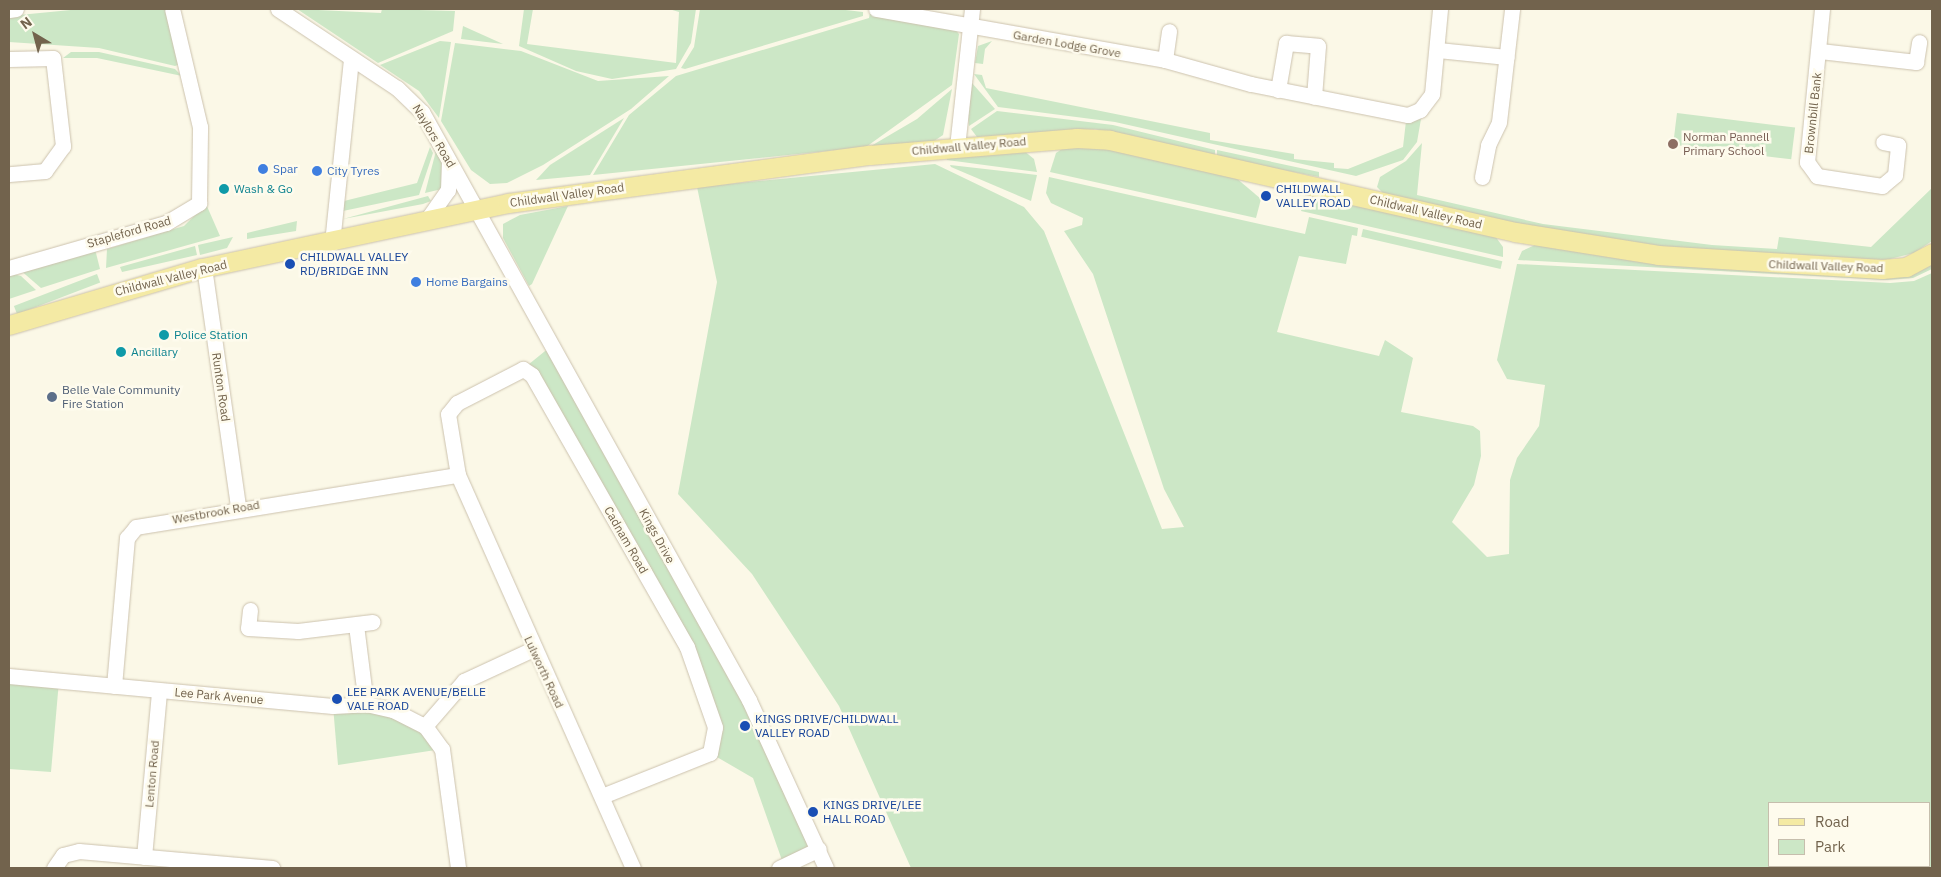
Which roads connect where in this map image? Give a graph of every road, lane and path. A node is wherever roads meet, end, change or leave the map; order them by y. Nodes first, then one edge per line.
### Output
1 (16, 9) edge
2 (172, 9) edge
3 (278, 9) edge
4 (876, 9) edge
5 (972, 9) edge
6 (1440, 9) edge
7 (1512, 9) edge
8 (1822, 9) edge
9 (9, 10) edge
10 (969, 27) junction
11 (1169, 31) dead end
12 (1919, 42) dead end
13 (1438, 50) junction
14 (1820, 51) junction
15 (1507, 57) junction
16 (9, 59) edge
17 (351, 60) junction
18 (1165, 60) junction
19 (1278, 90) junction
20 (1314, 97) junction
21 (1883, 142) dead end
22 (957, 147) junction
23 (449, 161) junction
24 (9, 174) edge
25 (1482, 177) dead end
26 (476, 210) junction
27 (426, 221) junction
28 (332, 243) junction
29 (1932, 253) edge
30 (204, 267) junction
31 (9, 268) edge
32 (9, 326) edge
33 (458, 475) junction
34 (238, 507) junction
35 (250, 610) dead end
36 (533, 649) junction
37 (9, 676) edge
38 (114, 686) junction
39 (160, 691) junction
40 (366, 704) junction
41 (425, 726) junction
42 (602, 796) junction
43 (818, 848) junction
44 (144, 857) junction
45 (190, 865) edge
46 (54, 868) edge
47 (272, 868) edge
48 (458, 868) edge
49 (633, 868) edge
50 (779, 868) edge
51 (826, 868) edge

1 - 9 street
2 - 31 street, Stapleford Road
3 - 17 street, Naylors Road
4 - 10 street, Garden Lodge Grove
5 - 10 street
6 - 13 street, Garden Lodge Grove
7 - 15 street
8 - 14 street, Brownbill Bank
10 - 18 street, Garden Lodge Grove
10 - 22 street
11 - 18 street
12 - 14 street
13 - 15 street
13 - 20 street, Garden Lodge Grove
14 - 21 street, Brownbill Bank
15 - 25 street
16 - 24 street
17 - 23 street, Naylors Road
17 - 28 street
18 - 19 street, Garden Lodge Grove
19 - 20 street, Garden Lodge Grove
19 - 20 street
22 - 26 main road, Childwall Valley Road
22 - 29 main road, Childwall Valley Road
23 - 26 street, Naylors Road
23 - 27 street
26 - 27 main road, Childwall Valley Road
26 - 43 street, Kings Drive
27 - 28 main road, Childwall Valley Road
28 - 30 main road, Childwall Valley Road
30 - 32 main road, Childwall Valley Road
30 - 34 street, Runton Road
33 - 34 street, Westbrook Road
33 - 36 street, Lulworth Road
33 - 42 street, Cadnam Road
34 - 38 street, Westbrook Road
35 - 40 street
36 - 41 street
36 - 42 street, Lulworth Road
37 - 38 street, Lee Park Avenue
38 - 39 street, Lee Park Avenue
39 - 40 street, Lee Park Avenue
39 - 44 street, Lenton Road
40 - 41 street, Lee Park Avenue
41 - 48 street, Lee Park Avenue
42 - 49 street, Lulworth Road
43 - 50 street
43 - 51 street, Kings Drive
44 - 45 street
44 - 46 street
45 - 47 street

